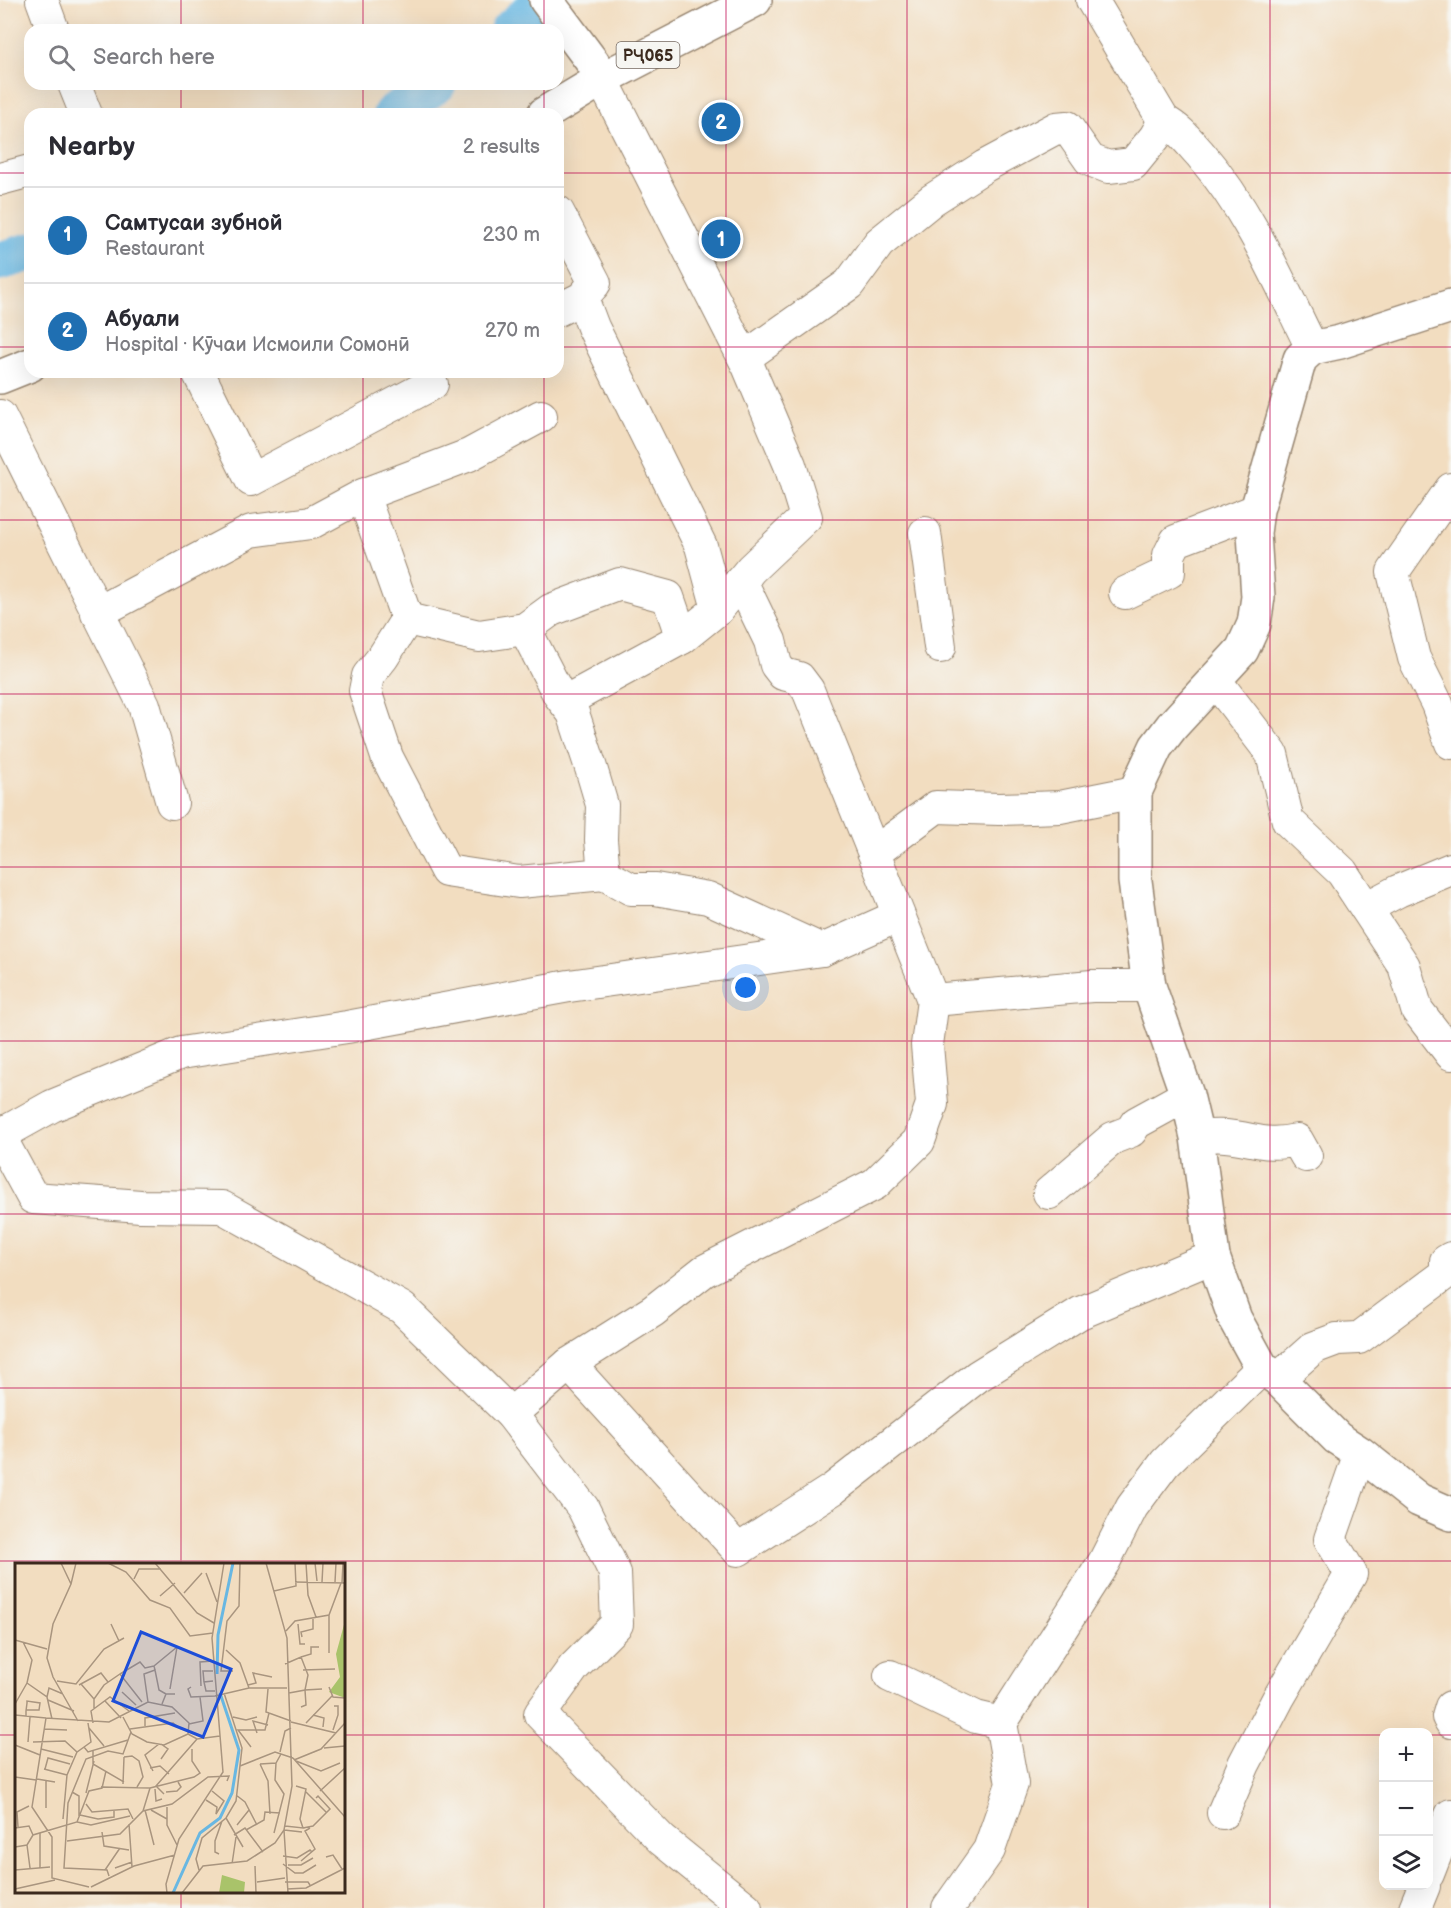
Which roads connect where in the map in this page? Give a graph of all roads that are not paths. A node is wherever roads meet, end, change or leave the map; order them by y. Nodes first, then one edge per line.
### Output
1 (42, 0) edge
2 (546, 0) edge
3 (755, 0) edge
4 (1092, 0) edge
5 (51, 24) edge
6 (564, 24) edge
7 (564, 25) edge
8 (598, 71) junction
9 (76, 90) edge
10 (84, 108) edge
11 (552, 108) edge
12 (1164, 121) junction
13 (24, 173) edge
14 (0, 179) edge
15 (564, 224) edge
16 (570, 304) edge
17 (1451, 306) edge
18 (1312, 348) junction
19 (744, 358) junction
20 (24, 367) edge
21 (0, 377) edge
22 (201, 378) edge
23 (430, 378) edge
24 (0, 416) edge
25 (541, 416) dead end
26 (1451, 489) edge
27 (363, 495) junction
28 (1257, 510) junction
29 (925, 533) dead end
30 (741, 581) junction
31 (1125, 593) dead end
32 (718, 609) junction
33 (97, 613) junction
34 (407, 619) junction
35 (525, 629) junction
36 (682, 638) junction
37 (940, 647) dead end
38 (1215, 680) junction
39 (566, 701) junction
40 (1451, 743) edge
41 (1135, 792) junction
42 (172, 803) dead end
43 (874, 853) junction
44 (1451, 869) edge
45 (604, 874) junction
46 (1366, 908) junction
47 (898, 916) junction
48 (822, 950) junction
49 (1149, 986) junction
50 (933, 1000) junction
51 (1451, 1054) edge
52 (1186, 1095) junction
53 (0, 1136) edge
54 (1197, 1137) junction
55 (1306, 1156) dead end
56 (1049, 1193) dead end
57 (1214, 1257) junction
58 (1451, 1258) edge
59 (569, 1365) junction
60 (1270, 1374) junction
61 (512, 1414) junction
62 (1360, 1453) junction
63 (1451, 1514) edge
64 (890, 1676) dead end
65 (1451, 1707) edge
66 (1451, 1722) edge
67 (1001, 1723) junction
68 (1223, 1813) dead end
69 (1451, 1815) edge
70 (1433, 1861) edge
71 (1423, 1890) edge
72 (746, 1908) edge
73 (948, 1908) edge
74 (1416, 1908) edge

1 - 5 street
2 - 6 main road
3 - 8 main road, РҶ065
4 - 12 street
7 - 8 main road
8 - 11 main road, РҶ065
8 - 19 street
9 - 10 street
12 - 18 street
12 - 19 street
13 - 14 street
15 - 16 street
16 - 32 street
17 - 18 main road
18 - 28 main road
19 - 30 street
20 - 21 main road
22 - 23 street
24 - 33 street
25 - 27 street
26 - 40 street
27 - 33 street
27 - 34 street
28 - 31 street
28 - 38 main road
29 - 37 street
30 - 32 street
30 - 43 street
32 - 36 street
33 - 42 street
34 - 35 street
34 - 45 street
35 - 36 street
35 - 39 street
36 - 39 street
38 - 41 main road
38 - 46 street
39 - 45 street
41 - 43 street
41 - 49 main road
43 - 47 street
44 - 46 street
45 - 48 street
46 - 51 street
47 - 48 street
47 - 50 street
48 - 53 street
49 - 50 street
49 - 52 main road
50 - 59 street
52 - 54 main road
52 - 56 street
53 - 61 street
54 - 55 street
54 - 57 main road
57 - 59 street
57 - 60 main road
58 - 60 street
59 - 61 street
60 - 62 main road
60 - 67 street
61 - 72 street
62 - 63 main road
62 - 68 street
64 - 67 street
65 - 66 street
67 - 73 street
69 - 70 street
71 - 74 street

